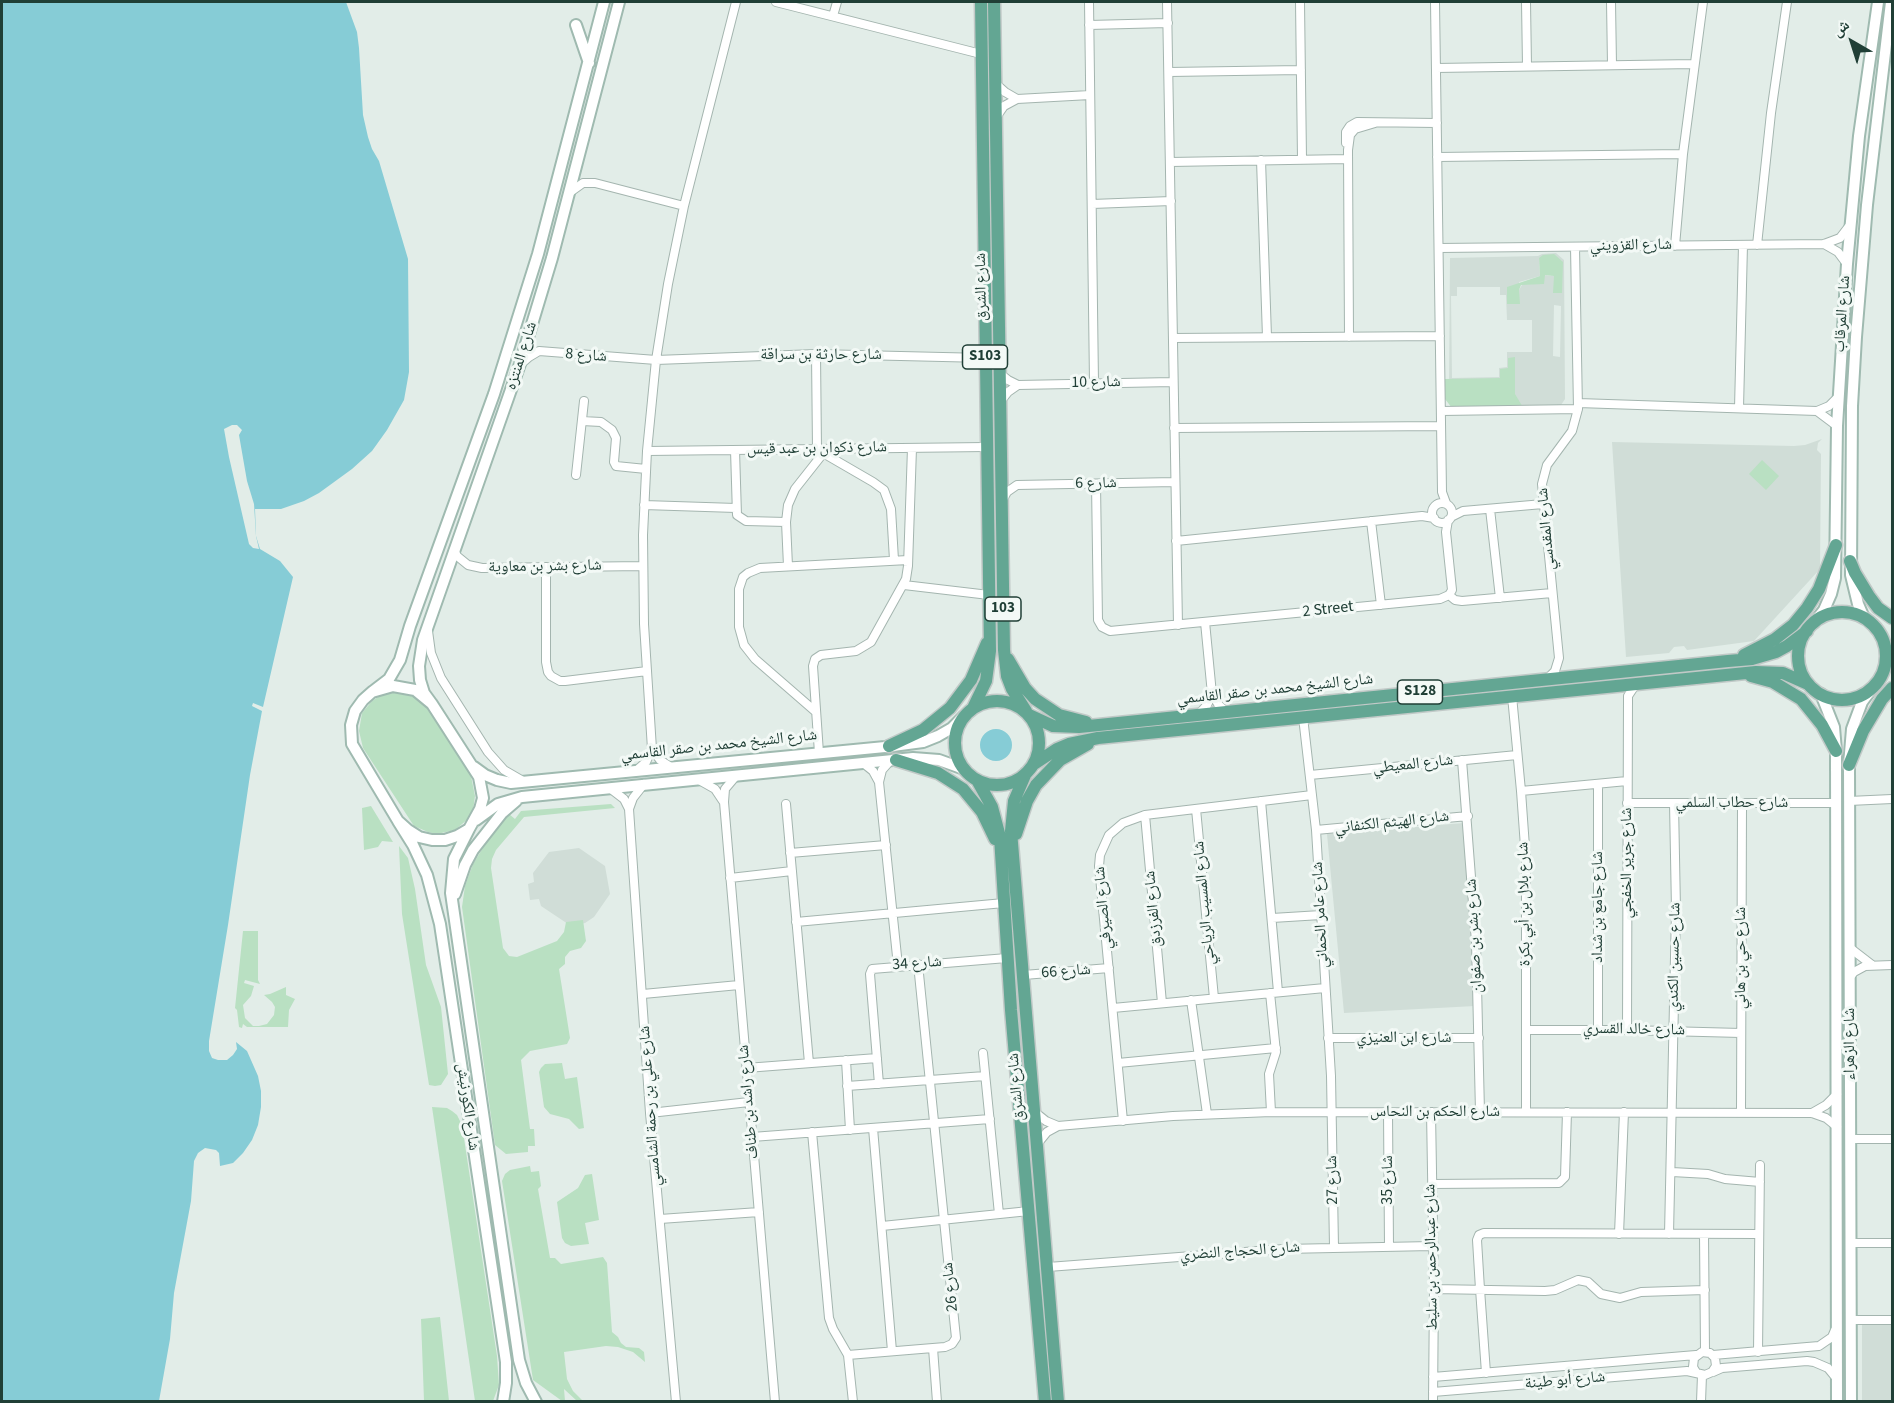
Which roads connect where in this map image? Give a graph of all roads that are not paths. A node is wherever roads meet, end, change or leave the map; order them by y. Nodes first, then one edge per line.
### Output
1 (604, 2) edge
2 (619, 2) edge
3 (736, 2) edge
4 (776, 2) edge
5 (837, 2) edge
6 (994, 2) edge
7 (1089, 2) edge
8 (1167, 2) edge
9 (1300, 2) edge
10 (1435, 2) edge
11 (1526, 2) edge
12 (1611, 2) edge
13 (1703, 2) edge
14 (1787, 2) edge
15 (1878, 2) edge
16 (1891, 2) edge
17 (981, 6) edge
18 (833, 16) junction
19 (1168, 23) junction
20 (576, 25) dead end
21 (1089, 25) junction
22 (995, 26) junction
23 (981, 54) junction
24 (589, 63) junction
25 (1694, 64) junction
26 (1612, 65) junction
27 (1527, 66) junction
28 (1436, 68) junction
29 (1301, 70) junction
30 (1168, 72) junction
31 (1881, 78) junction
32 (1893, 79) edge
33 (995, 83) junction
34 (1090, 96) junction
35 (1017, 99) junction
36 (996, 117) junction
37 (1437, 123) junction
38 (1348, 154) junction
39 (1683, 154) junction
40 (1437, 157) junction
41 (1302, 159) junction
42 (1261, 160) junction
43 (1170, 162) junction
44 (568, 194) junction
45 (1171, 201) junction
46 (1092, 204) junction
47 (684, 206) junction
48 (1850, 225) junction
49 (1824, 244) junction
50 (1743, 245) junction
51 (1757, 245) junction
52 (1675, 246) junction
53 (1575, 247) junction
54 (1439, 249) junction
55 (1847, 264) junction
56 (1440, 336) junction
57 (1349, 337) junction
58 (1173, 338) junction
59 (1267, 338) junction
60 (816, 354) junction
61 (506, 358) junction
62 (985, 358) junction
63 (656, 360) junction
64 (520, 364) junction
65 (999, 373) junction
66 (1173, 382) junction
67 (1094, 383) junction
68 (1018, 385) junction
69 (986, 388) junction
70 (1838, 396) junction
71 (584, 401) dead end
72 (1000, 404) junction
73 (1578, 406) junction
74 (1738, 408) junction
75 (1441, 411) junction
76 (1817, 411) junction
77 (582, 421) junction
78 (1441, 426) junction
79 (1837, 426) junction
80 (1174, 428) junction
81 (912, 447) junction
82 (986, 447) junction
83 (735, 450) junction
84 (822, 450) junction
85 (647, 451) junction
86 (483, 467) junction
87 (646, 469) junction
88 (1001, 471) junction
89 (576, 475) dead end
90 (1175, 482) junction
91 (1096, 484) junction
92 (1017, 485) junction
93 (1001, 502) junction
94 (1543, 504) junction
95 (644, 505) junction
96 (736, 508) junction
97 (1490, 509) junction
98 (1440, 510) junction
99 (1463, 511) junction
100 (1450, 519) junction
101 (1371, 521) junction
102 (786, 522) junction
103 (1446, 532) junction
104 (1176, 542) junction
105 (1836, 545) junction
106 (454, 550) junction
107 (894, 560) junction
108 (908, 560) junction
109 (1850, 561) junction
110 (643, 566) junction
111 (788, 566) junction
112 (546, 567) junction
113 (904, 585) junction
114 (1552, 593) junction
115 (988, 595) junction
116 (1449, 595) junction
117 (1500, 598) junction
118 (1381, 605) junction
119 (1864, 618) junction
120 (1893, 618) edge
121 (1205, 622) junction
122 (1178, 625) junction
123 (427, 626) junction
124 (1874, 626) junction
125 (1810, 627) junction
126 (1893, 634) edge
127 (989, 636) junction
128 (1004, 651) junction
129 (1559, 658) junction
130 (1728, 662) junction
131 (647, 671) junction
132 (1887, 671) edge
133 (1741, 674) junction
134 (1575, 677) junction
135 (1546, 680) junction
136 (1636, 684) junction
137 (1808, 684) junction
138 (1618, 686) junction
139 (1893, 688) edge
140 (1456, 689) junction
141 (1870, 691) junction
142 (372, 693) junction
143 (1212, 694) junction
144 (1821, 694) junction
145 (1512, 696) junction
146 (1628, 696) junction
147 (432, 704) junction
148 (1411, 707) junction
149 (1227, 711) junction
150 (816, 712) junction
151 (968, 712) junction
152 (1028, 713) junction
153 (1199, 714) junction
154 (1303, 717) junction
155 (1099, 724) junction
156 (1098, 738) junction
157 (890, 746) junction
158 (652, 749) junction
159 (1836, 751) junction
160 (819, 753) junction
161 (1517, 755) junction
162 (893, 760) junction
163 (1462, 760) junction
164 (863, 763) junction
165 (1849, 765) junction
166 (474, 767) junction
167 (671, 767) junction
168 (964, 769) junction
169 (1030, 769) junction
170 (635, 771) junction
171 (737, 775) junction
172 (1310, 775) junction
173 (695, 779) junction
174 (977, 780) junction
175 (1627, 781) junction
176 (524, 782) junction
177 (879, 782) junction
178 (644, 784) junction
179 (1598, 784) junction
180 (609, 788) junction
181 (1521, 791) junction
182 (1312, 795) junction
183 (522, 797) junction
184 (1893, 800) edge
185 (1261, 801) junction
186 (1850, 801) junction
187 (724, 802) junction
188 (1627, 802) junction
189 (1674, 803) junction
190 (1742, 803) junction
191 (1836, 803) junction
192 (786, 804) dead end
193 (1196, 808) junction
194 (629, 809) junction
195 (1145, 815) junction
196 (1468, 816) junction
197 (476, 819) junction
198 (398, 821) junction
199 (468, 829) junction
200 (1316, 830) junction
201 (886, 845) junction
202 (1012, 847) junction
203 (790, 853) junction
204 (1000, 853) junction
205 (792, 871) junction
206 (730, 878) junction
207 (1004, 903) junction
208 (453, 909) junction
209 (892, 913) junction
210 (1321, 915) junction
211 (1272, 918) junction
212 (796, 922) junction
213 (1850, 948) junction
214 (1007, 958) junction
215 (918, 964) junction
216 (1872, 965) junction
217 (1893, 965) edge
218 (898, 966) junction
219 (1109, 968) junction
220 (1023, 975) junction
221 (1850, 977) junction
222 (739, 985) junction
223 (1325, 988) junction
224 (1274, 993) junction
225 (643, 994) junction
226 (1214, 998) junction
227 (1191, 1000) junction
228 (1162, 1003) junction
229 (1113, 1008) junction
230 (1598, 1029) junction
231 (1526, 1030) junction
232 (1627, 1030) junction
233 (1674, 1031) junction
234 (1741, 1033) junction
235 (1328, 1038) junction
236 (1479, 1038) junction
237 (1276, 1048) junction
238 (983, 1053) dead end
239 (1198, 1055) junction
240 (877, 1058) junction
241 (846, 1060) junction
242 (809, 1063) junction
243 (1118, 1063) junction
244 (746, 1068) junction
245 (985, 1076) junction
246 (930, 1080) junction
247 (879, 1084) junction
248 (847, 1086) junction
249 (1837, 1094) junction
250 (749, 1102) junction
251 (1270, 1112) junction
252 (1388, 1112) junction
253 (1431, 1112) junction
254 (1480, 1112) junction
255 (1526, 1112) junction
256 (1567, 1112) junction
257 (1624, 1112) junction
258 (1672, 1112) junction
259 (1741, 1112) junction
260 (650, 1113) junction
261 (1036, 1113) junction
262 (1332, 1113) junction
263 (1812, 1113) junction
264 (1206, 1114) junction
265 (990, 1119) junction
266 (1124, 1120) junction
267 (934, 1123) junction
268 (1058, 1126) junction
269 (1837, 1127) junction
270 (873, 1128) junction
271 (850, 1130) junction
272 (812, 1132) junction
273 (752, 1137) junction
274 (1850, 1139) junction
275 (1893, 1139) edge
276 (1038, 1143) junction
277 (1760, 1165) dead end
278 (1672, 1172) junction
279 (1760, 1182) junction
280 (1432, 1184) junction
281 (1029, 1211) junction
282 (759, 1212) junction
283 (999, 1214) junction
284 (660, 1219) junction
285 (944, 1219) junction
286 (882, 1226) junction
287 (1619, 1234) junction
288 (1669, 1234) junction
289 (1704, 1234) junction
290 (1759, 1234) junction
291 (1850, 1243) junction
292 (1893, 1243) edge
293 (1432, 1246) junction
294 (1334, 1247) junction
295 (1389, 1247) junction
296 (1048, 1267) junction
297 (1434, 1289) junction
298 (1479, 1289) junction
299 (1705, 1290) junction
300 (1851, 1320) junction
301 (1893, 1320) edge
302 (1837, 1323) junction
303 (933, 1348) junction
304 (892, 1351) junction
305 (1758, 1352) junction
306 (1709, 1353) junction
307 (848, 1355) junction
308 (1696, 1355) junction
309 (1712, 1372) junction
310 (1486, 1373) junction
311 (1699, 1374) junction
312 (1433, 1377) junction
313 (1837, 1379) junction
314 (1433, 1392) junction
315 (503, 1401) edge
316 (536, 1401) edge
317 (676, 1401) edge
318 (775, 1401) edge
319 (853, 1401) edge
320 (937, 1401) edge
321 (1045, 1401) edge
322 (1058, 1401) edge
323 (1433, 1401) edge
324 (1701, 1401) edge
325 (1837, 1401) edge
326 (1851, 1401) edge

1 - 24 main road, شارع المنتزه
2 - 44 main road, شارع المنتزه
3 - 47 street
4 - 18 street
5 - 18 street
6 - 22 main road, شارع الشرق / S103
7 - 21 street
8 - 19 street
9 - 29 street
10 - 28 street
11 - 27 street
12 - 26 street
13 - 25 street
14 - 51 street
15 - 48 main road, شارع المرقاب
16 - 31 main road, شارع المرقاب
17 - 22 main road
17 - 23 main road, شارع الشرق / S103
18 - 23 street
19 - 21 street
19 - 30 street
20 - 24 main road
21 - 34 street
22 - 33 main road, شارع الشرق / S103
23 - 62 main road, شارع الشرق / S103
24 - 61 main road, شارع المنتزه
25 - 26 street
25 - 39 street
26 - 27 street
27 - 28 street
28 - 37 street
29 - 30 street
29 - 41 street
30 - 43 street
31 - 32 street
31 - 109 main road, شارع المرقاب
33 - 35 street
33 - 36 main road, شارع الشرق / S103
34 - 35 street
34 - 46 street
35 - 36 street
36 - 65 main road, شارع الشرق / S103
37 - 38 street
37 - 40 street
38 - 41 street
38 - 57 street
39 - 40 street
39 - 52 street
40 - 54 street
41 - 42 street
42 - 43 street
42 - 59 street
43 - 45 street
44 - 47 street
44 - 64 main road, شارع المنتزه
45 - 46 street
45 - 58 street
46 - 67 street
47 - 63 street
48 - 49 street
48 - 55 main road, شارع المرقاب
49 - 51 street, شارع القزويني
49 - 55 street
50 - 51 street, شارع القزويني
50 - 52 street, شارع القزويني
50 - 74 street
52 - 53 street, شارع القزويني
53 - 54 street, شارع القزويني
53 - 73 street
54 - 56 street
55 - 70 main road, شارع المرقاب
56 - 57 street
56 - 75 street
57 - 59 street
58 - 59 street
58 - 66 street
60 - 62 street, شارع حارثة بن سراقة
60 - 63 street, شارع حارثة بن سراقة
60 - 84 street
61 - 86 main road
61 - 142 main road, شارع المنتزه
62 - 69 main road, شارع الشرق / S103
63 - 64 street, شارع 8
63 - 85 street
64 - 86 main road, شارع المنتزه
65 - 68 street
65 - 72 main road, شارع الشرق / S103
66 - 67 street, شارع 10
66 - 80 street
67 - 68 street, شارع 10
68 - 72 street
69 - 72 main road
69 - 82 main road, شارع الشرق / S103
70 - 76 street
70 - 79 main road, شارع المرقاب
71 - 77 street
72 - 88 main road, شارع الشرق / S103
73 - 74 street
73 - 75 street
73 - 94 street, شارع المقدسي
74 - 76 street
75 - 78 street
76 - 79 street
77 - 87 street
77 - 89 street
78 - 80 street
78 - 98 street
79 - 105 main road, شارع المرقاب
80 - 90 street
81 - 82 street, شارع ذكوان بن عبد قيس
81 - 84 street, شارع ذكوان بن عبد قيس
81 - 108 street
82 - 115 main road, شارع الشرق / S103
83 - 84 street, شارع ذكوان بن عبد قيس
83 - 85 street, شارع ذكوان بن عبد قيس
83 - 96 street
84 - 102 street
84 - 107 street
85 - 87 street
86 - 106 main road, شارع المنتزه
87 - 95 street
88 - 92 street
88 - 93 main road, شارع الشرق / S103
90 - 91 street, شارع 6
90 - 104 street
91 - 92 street, شارع 6
91 - 122 street, 2 Street
92 - 93 street
93 - 128 main road, شارع الشرق / 103
94 - 97 street
94 - 114 street, شارع المقدسي
95 - 96 street
95 - 110 street
96 - 102 street
97 - 99 street
97 - 117 street
98 - 99 street
98 - 100 street
98 - 100 street
98 - 101 street
98 - 103 street
99 - 100 street
100 - 103 street
101 - 104 street
101 - 118 street
102 - 111 street
103 - 116 street
104 - 122 street
105 - 125 main road, شارع المرقاب
105 - 130 main road
106 - 112 street, شارع بشر بن معاوية
106 - 123 main road, شارع المنتزه
107 - 108 street
107 - 111 street
108 - 113 street
109 - 119 main road, شارع المرقاب
109 - 120 main road
110 - 112 street, شارع بشر بن معاوية
110 - 131 street
111 - 150 street
112 - 131 street
113 - 115 street
113 - 150 street
114 - 117 street, 2 Street
114 - 129 street, شارع المقدسي
115 - 127 main road, شارع الشرق / S103
116 - 117 street, 2 Street
116 - 118 street, 2 Street
118 - 121 street, 2 Street
119 - 124 main road
119 - 125 main road
121 - 122 street, 2 Street
121 - 143 street
123 - 147 main road, شارع المنتزه
123 - 176 street
124 - 126 main road
124 - 132 main road
125 - 130 main road, شارع الشيخ محمد بن صقر القاسمي / S128
125 - 137 main road
127 - 151 main road, شارع الشرق / S103
127 - 157 main road
128 - 152 main road, شارع الشرق / 103
128 - 155 main road
129 - 134 street
129 - 135 street
130 - 134 main road, شارع الشيخ محمد بن صقر القاسمي / S128
131 - 158 street
132 - 141 main road
133 - 136 main road, شارع الشيخ محمد بن صقر القاسمي / S128
133 - 137 main road, شارع الشيخ محمد بن صقر القاسمي / S128
133 - 159 main road
134 - 135 main road, شارع الشيخ محمد بن صقر القاسمي / S128
135 - 140 main road, شارع الشيخ محمد بن صقر القاسمي / S128
136 - 138 main road, شارع الشيخ محمد بن صقر القاسمي / S128
136 - 146 street
137 - 144 main road
138 - 145 main road, شارع الشيخ محمد بن صقر القاسمي / S128
138 - 146 street
139 - 165 main road
140 - 148 main road
140 - 149 main road, شارع الشيخ محمد بن صقر القاسمي / S128
141 - 144 main road
141 - 165 main road, شارع الزهراء
142 - 147 main road
142 - 198 main road
143 - 149 street
143 - 153 street
144 - 159 main road, شارع الزهراء
145 - 148 main road, شارع الشيخ محمد بن صقر القاسمي / S128
145 - 161 street, شارع بلال بن أبي بكرة
146 - 175 street, شارع جرير الخفجي
147 - 166 main road
148 - 154 main road, شارع الشيخ محمد بن صقر القاسمي / S128
149 - 153 main road, شارع الشيخ محمد بن صقر القاسمي / S128
150 - 160 street
151 - 152 main road
151 - 157 main road, شارع الشيخ محمد بن صقر القاسمي
151 - 168 main road
152 - 155 main road, شارع الشيخ محمد بن صقر القاسمي / S128
152 - 169 main road
153 - 155 main road, شارع الشيخ محمد بن صقر القاسمي / S128
154 - 156 main road, شارع الشيخ محمد بن صقر القاسمي / S128
154 - 172 street, شارع عامر الحماني
156 - 169 main road, شارع الشيخ محمد بن صقر القاسمي / S128
156 - 202 main road
157 - 160 main road, شارع الشيخ محمد بن صقر القاسمي
158 - 167 street
158 - 170 street
159 - 191 main road, شارع الزهراء
160 - 167 main road, شارع الشيخ محمد بن صقر القاسمي
161 - 163 street, شارع المعيطي
161 - 181 street, شارع بلال بن أبي بكرة
162 - 164 main road, شارع الشيخ محمد بن صقر القاسمي
162 - 168 main road, شارع الشيخ محمد بن صقر القاسمي
162 - 177 street
162 - 204 main road
163 - 172 street, شارع المعيطي
163 - 196 street, شارع بشر بن صفوان
164 - 171 main road, شارع الشيخ محمد بن صقر القاسمي
164 - 177 street
165 - 186 main road, شارع الزهراء
166 - 176 main road, شارع الشيخ محمد بن صقر القاسمي
166 - 197 main road
167 - 170 main road, شارع الشيخ محمد بن صقر القاسمي
168 - 174 main road
169 - 174 main road
169 - 202 main road, شارع الشرق
170 - 176 main road, شارع الشيخ محمد بن صقر القاسمي
171 - 173 main road, شارع الشيخ محمد بن صقر القاسمي
171 - 187 street, شارع راشد بن طناف
172 - 182 street, شارع عامر الحماني
173 - 178 main road, شارع الشيخ محمد بن صقر القاسمي
173 - 187 street
174 - 204 main road, شارع الشرق
175 - 179 street
175 - 188 street, شارع جرير الخفجي
177 - 201 street
178 - 180 main road, شارع الشيخ محمد بن صقر القاسمي
178 - 194 street
179 - 181 street
179 - 230 street, شارع جامع بن شداد
180 - 183 main road, شارع الشيخ محمد بن صقر القاسمي
180 - 194 street
181 - 231 street, شارع بلال بن أبي بكرة
182 - 185 street, شارع الصيرفي
182 - 200 street, شارع عامر الحماني
183 - 197 main road, شارع الشيخ محمد بن صقر القاسمي
183 - 208 main road
184 - 186 street
185 - 193 street, شارع الصيرفي
185 - 211 street
186 - 213 main road, شارع الزهراء
187 - 206 street, شارع راشد بن طناف
188 - 189 street, شارع حطاب السلمي
188 - 232 street, شارع جرير الخفجي
189 - 190 street, شارع حطاب السلمي
189 - 233 street, شارع حسين الكندي
190 - 191 street, شارع حطاب السلمي
190 - 234 street, شارع حي بن هاني
191 - 249 main road, شارع الزهراء
192 - 203 street
193 - 195 street, شارع الصيرفي
193 - 226 street, شارع المسيب الرياحي
194 - 225 street, شارع علي بن رحمة الشامسي
195 - 219 street, شارع الصيرفي
195 - 228 street, شارع الفرزدق
196 - 200 street, شارع الهيثم الكنفاني
196 - 236 street, شارع بشر بن صفوان
197 - 199 main road
198 - 199 main road
198 - 315 main road, شارع الكورنيش
199 - 208 main road, شارع الكورنيش
200 - 210 street, شارع عامر الحماني
201 - 203 street
201 - 209 street
202 - 220 main road, شارع الشرق
203 - 205 street
204 - 207 main road, شارع الشرق
205 - 206 street
205 - 212 street
206 - 222 street, شارع راشد بن طناف
207 - 209 street
207 - 214 main road, شارع الشرق
208 - 316 main road, شارع الكورنيش
209 - 212 street
209 - 218 street
210 - 211 street
210 - 223 street, شارع عامر الحماني
211 - 224 street
212 - 242 street
213 - 216 street
213 - 221 main road, شارع الزهراء
214 - 215 street, شارع 34
214 - 281 main road, شارع الشرق
215 - 218 street, شارع 34
215 - 246 street, شارع 26
216 - 217 street
216 - 221 street
218 - 240 street, شارع 34
219 - 220 street, شارع 66
219 - 229 street, شارع الصيرفي
220 - 261 main road, شارع الشرق
221 - 274 main road, شارع الزهراء
222 - 225 street
222 - 244 street, شارع راشد بن طناف
223 - 224 street
223 - 235 street, شارع عامر الحماني
224 - 226 street
224 - 237 street
225 - 260 street, شارع علي بن رحمة الشامسي
226 - 227 street
227 - 228 street
227 - 239 street
228 - 229 street
229 - 243 street, شارع الصيرفي
230 - 231 street, شارع خالد القسري
230 - 232 street, شارع خالد القسري
231 - 255 street, شارع بلال بن أبي بكرة
232 - 233 street, شارع خالد القسري
233 - 234 street, شارع خالد القسري
233 - 258 street, شارع حسين الكندي
234 - 259 street, شارع حي بن هاني
235 - 236 street, شارع ابن العنيزي
235 - 262 street, شارع عامر الحماني
236 - 254 street, شارع بشر بن صفوان
237 - 239 street
237 - 251 street
238 - 245 street
239 - 243 street
239 - 264 street
240 - 241 street
240 - 247 street, شارع 34
241 - 242 street
241 - 248 street
242 - 244 street
243 - 266 street, شارع الصيرفي
244 - 250 street, شارع راشد بن طناف
245 - 246 street
245 - 265 street
246 - 247 street
246 - 267 street, شارع 26
247 - 248 street
248 - 271 street
249 - 263 street
249 - 269 main road, شارع الزهراء
250 - 260 street
250 - 273 street, شارع راشد بن طناف
251 - 262 street, شارع الحكم بن النحاس
251 - 264 street, شارع الحكم بن النحاس
252 - 253 street, شارع الحكم بن النحاس
252 - 262 street, شارع الحكم بن النحاس
252 - 295 street, شارع 35
253 - 254 street, شارع الحكم بن النحاس
253 - 280 street, شارع عبدالرحمن بن سليط
254 - 255 street, شارع الحكم بن النحاس
255 - 256 street, شارع الحكم بن النحاس
256 - 257 street, شارع الحكم بن النحاس
256 - 280 street
257 - 258 street, شارع الحكم بن النحاس
257 - 287 street
258 - 259 street, شارع الحكم بن النحاس
258 - 278 street, شارع حسين الكندي
259 - 263 street, شارع الحكم بن النحاس
260 - 284 street, شارع علي بن رحمة الشامسي
261 - 268 street
261 - 276 main road, شارع الشرق
262 - 294 street, شارع 27
263 - 269 street, شارع الحكم بن النحاس
264 - 266 street, شارع الحكم بن النحاس
265 - 267 street
265 - 283 street
266 - 268 street, شارع الحكم بن النحاس
267 - 270 street
267 - 285 street, شارع 26
268 - 276 street
269 - 302 main road, شارع الزهراء
270 - 271 street
270 - 286 street
271 - 272 street
272 - 273 street
272 - 307 street
273 - 282 street, شارع راشد بن طناف
274 - 275 street
274 - 291 main road, شارع الزهراء
276 - 296 main road, شارع الشرق
277 - 279 street
278 - 279 street
278 - 288 street, شارع حسين الكندي
279 - 290 street
280 - 293 street, شارع عبدالرحمن بن سليط
281 - 283 street
281 - 321 main road, شارع الشرق
282 - 284 street
282 - 318 street, شارع راشد بن طناف
283 - 285 street
284 - 317 street, شارع علي بن رحمة الشامسي
285 - 286 street
285 - 303 street, شارع 26
286 - 304 street
287 - 288 street
287 - 298 street
288 - 289 street
289 - 290 street
289 - 299 street
290 - 305 street
291 - 292 street
291 - 300 main road, شارع الزهراء
293 - 295 street, شارع الحجاج النضري
293 - 297 street, شارع عبدالرحمن بن سليط
294 - 295 street, شارع الحجاج النضري
294 - 296 street, شارع الحجاج النضري
296 - 322 main road, شارع الشرق
297 - 298 street
297 - 312 street, شارع عبدالرحمن بن سليط
298 - 299 street
298 - 310 street
299 - 306 street
300 - 301 street
300 - 326 main road, شارع الزهراء
302 - 305 street
302 - 313 main road, شارع الزهراء
303 - 304 street, شارع 26
303 - 320 street
304 - 307 street, شارع 26
305 - 306 street
306 - 308 street
306 - 309 street
307 - 319 street
308 - 310 street, شارع أبو طينة
308 - 311 street
309 - 311 street
309 - 313 street
310 - 312 street, شارع أبو طينة
311 - 314 street, شارع أبو طينة
311 - 324 street
312 - 314 street, شارع عبدالرحمن بن سليط
313 - 325 main road, شارع الزهراء
314 - 323 street, شارع عبدالرحمن بن سليط

